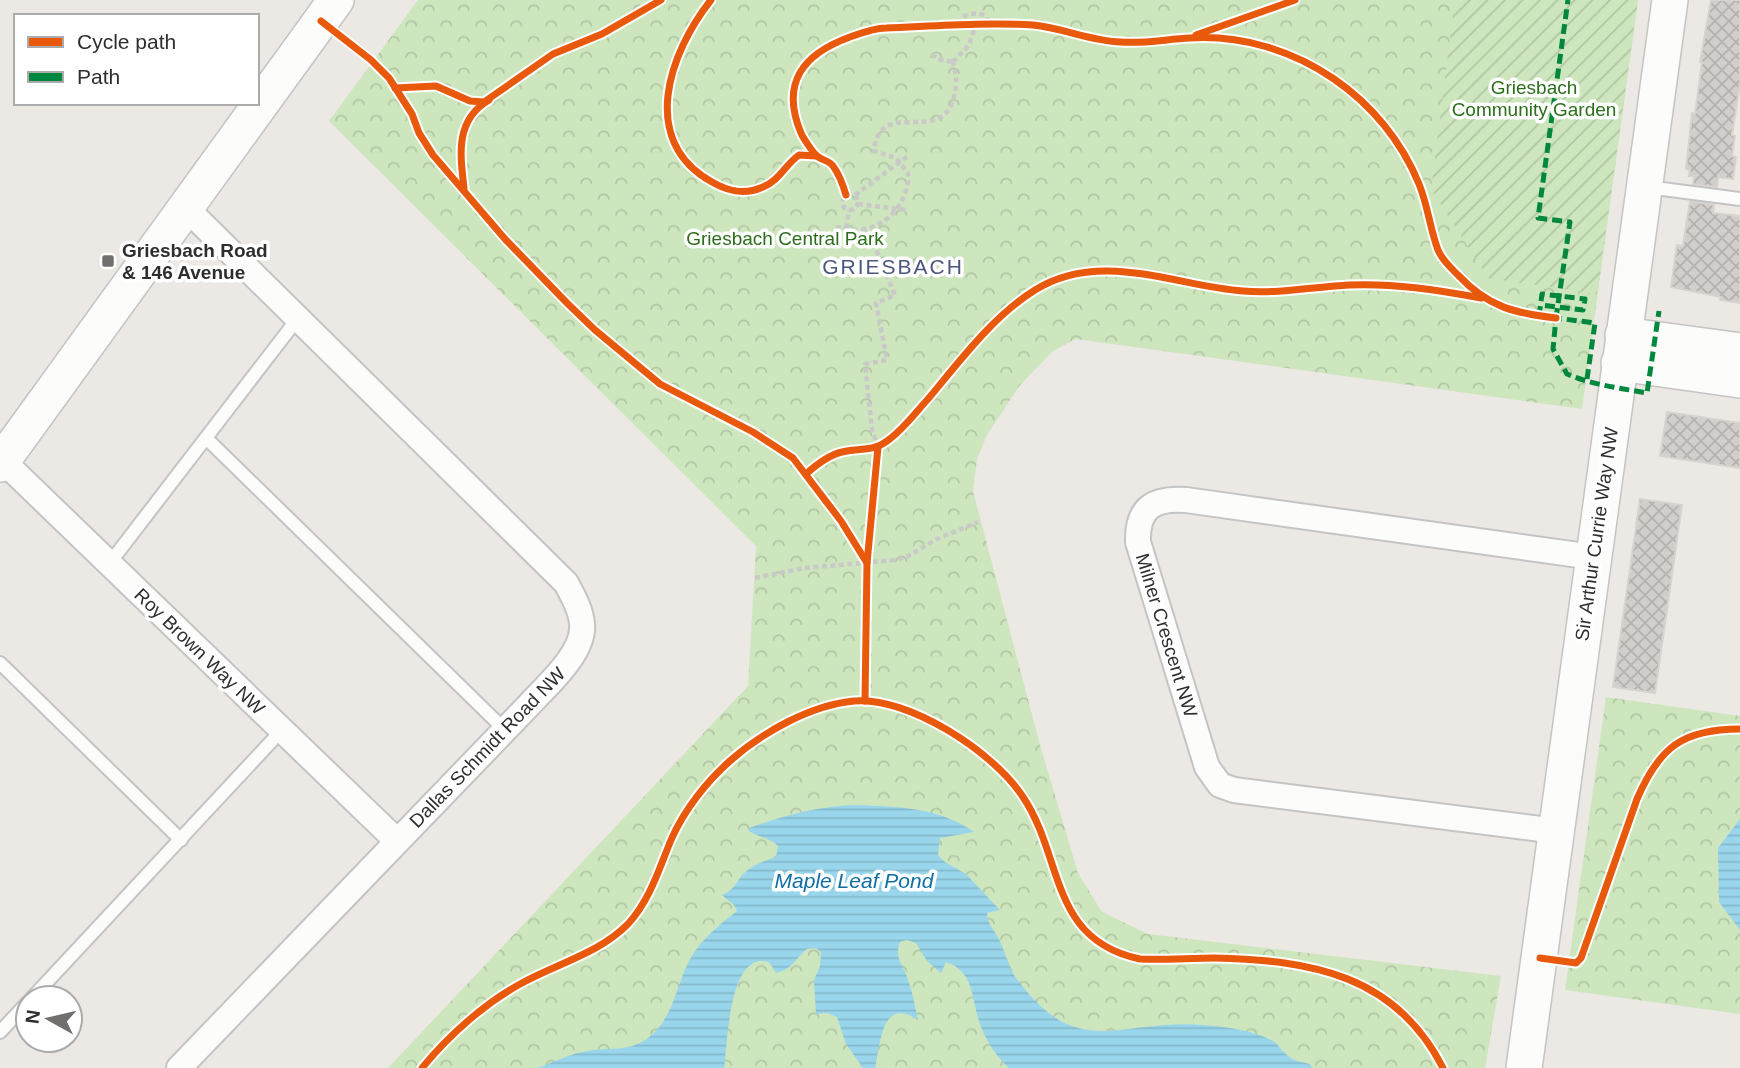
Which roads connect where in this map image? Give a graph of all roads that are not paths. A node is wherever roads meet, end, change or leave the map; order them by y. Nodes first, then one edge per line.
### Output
1 (336, 0) edge
2 (1670, 0) edge
3 (1644, 187) junction
4 (1740, 199) edge
5 (185, 207) junction
6 (298, 318) junction
7 (1621, 349) junction
8 (1740, 351) edge
9 (1740, 380) edge
10 (206, 438) junction
11 (1, 463) edge
12 (1593, 557) junction
13 (109, 564) junction
14 (0, 663) edge
15 (282, 730) junction
16 (505, 730) junction
17 (1557, 831) junction
18 (181, 840) junction
19 (397, 841) junction
20 (45, 984) edge
21 (14, 1017) edge
22 (0, 1032) edge
23 (179, 1068) edge
24 (1524, 1068) edge

1 - 5 street
2 - 3 street, Sir Arthur Currie Way NW
3 - 4 lane
3 - 7 street, Sir Arthur Currie Way NW
5 - 6 street, Dallas Schmidt Road NW
5 - 11 street
6 - 10 lane
6 - 16 street, Dallas Schmidt Road NW
7 - 8 street
7 - 9 street
7 - 12 street, Sir Arthur Currie Way NW
10 - 13 lane
10 - 16 lane
11 - 13 street, Roy Brown Way NW
12 - 17 street, Sir Arthur Currie Way NW
12 - 17 street, Milner Crescent NW
13 - 15 street, Roy Brown Way NW
14 - 18 lane
15 - 18 lane
15 - 19 street, Roy Brown Way NW
16 - 19 street, Dallas Schmidt Road NW
17 - 24 street, Sir Arthur Currie Way NW
18 - 20 lane
19 - 23 street, Dallas Schmidt Road NW
21 - 22 lane

